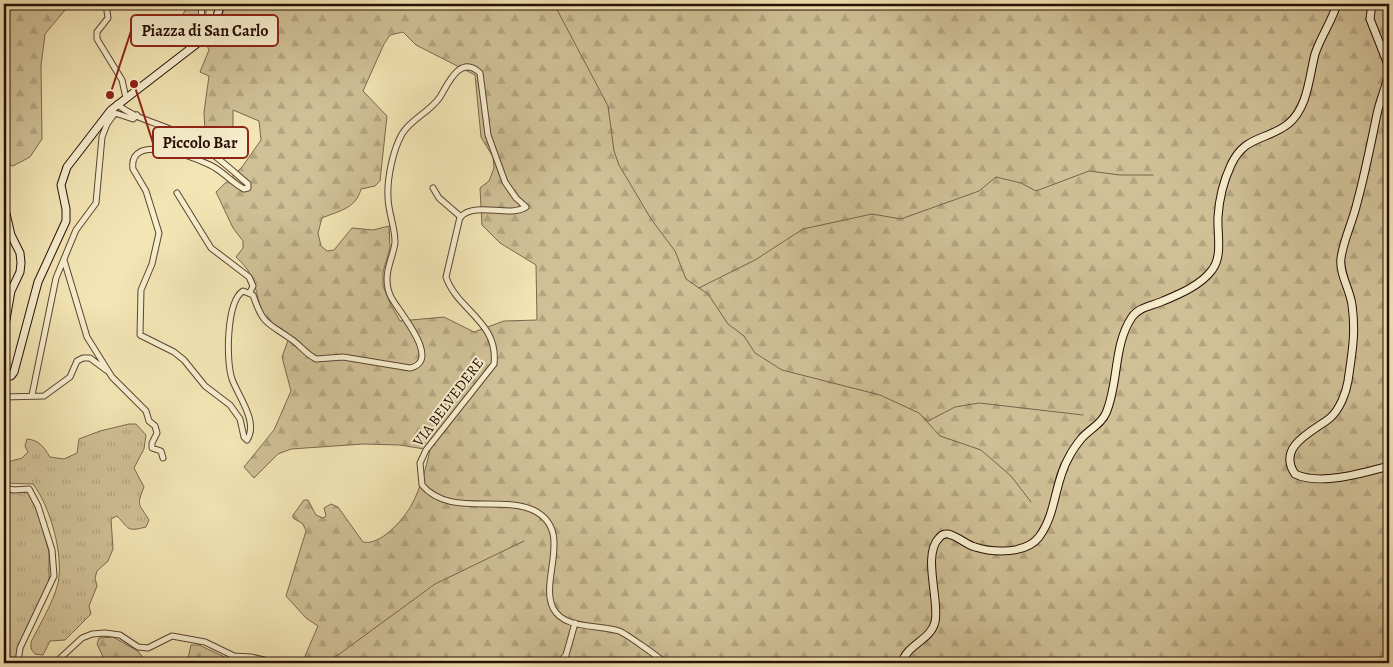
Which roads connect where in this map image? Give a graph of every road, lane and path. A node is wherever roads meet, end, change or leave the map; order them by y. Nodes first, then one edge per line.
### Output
1 (106, 4) edge
2 (201, 4) edge
3 (221, 4) edge
4 (1336, 4) edge
5 (1372, 4) edge
6 (203, 39) junction
7 (1389, 69) edge
8 (126, 98) junction
9 (117, 104) junction
10 (137, 115) junction
11 (433, 188) dead end
12 (177, 193) dead end
13 (4, 205) edge
14 (461, 216) junction
15 (64, 260) junction
16 (250, 292) junction
17 (4, 331) edge
18 (109, 372) junction
19 (4, 376) edge
20 (32, 396) junction
21 (4, 398) edge
22 (163, 458) dead end
23 (1389, 466) edge
24 (4, 488) edge
25 (575, 623) junction
26 (18, 663) edge
27 (55, 663) edge
28 (277, 663) edge
29 (559, 663) edge
30 (665, 663) edge
31 (902, 663) edge

1 - 8 street
2 - 6 street
3 - 6 street
4 - 31 street
5 - 7 street
6 - 8 street
7 - 23 street
8 - 9 street
9 - 10 street
9 - 19 street
10 - 15 street
10 - 16 street
11 - 14 street
12 - 16 street
13 - 17 street
14 - 16 street
14 - 25 street, VIA BELVEDERE
15 - 18 street
15 - 20 street
18 - 20 street
18 - 22 street
20 - 21 street
24 - 26 street
25 - 29 street
25 - 30 street, VIA BELVEDERE
27 - 28 street

